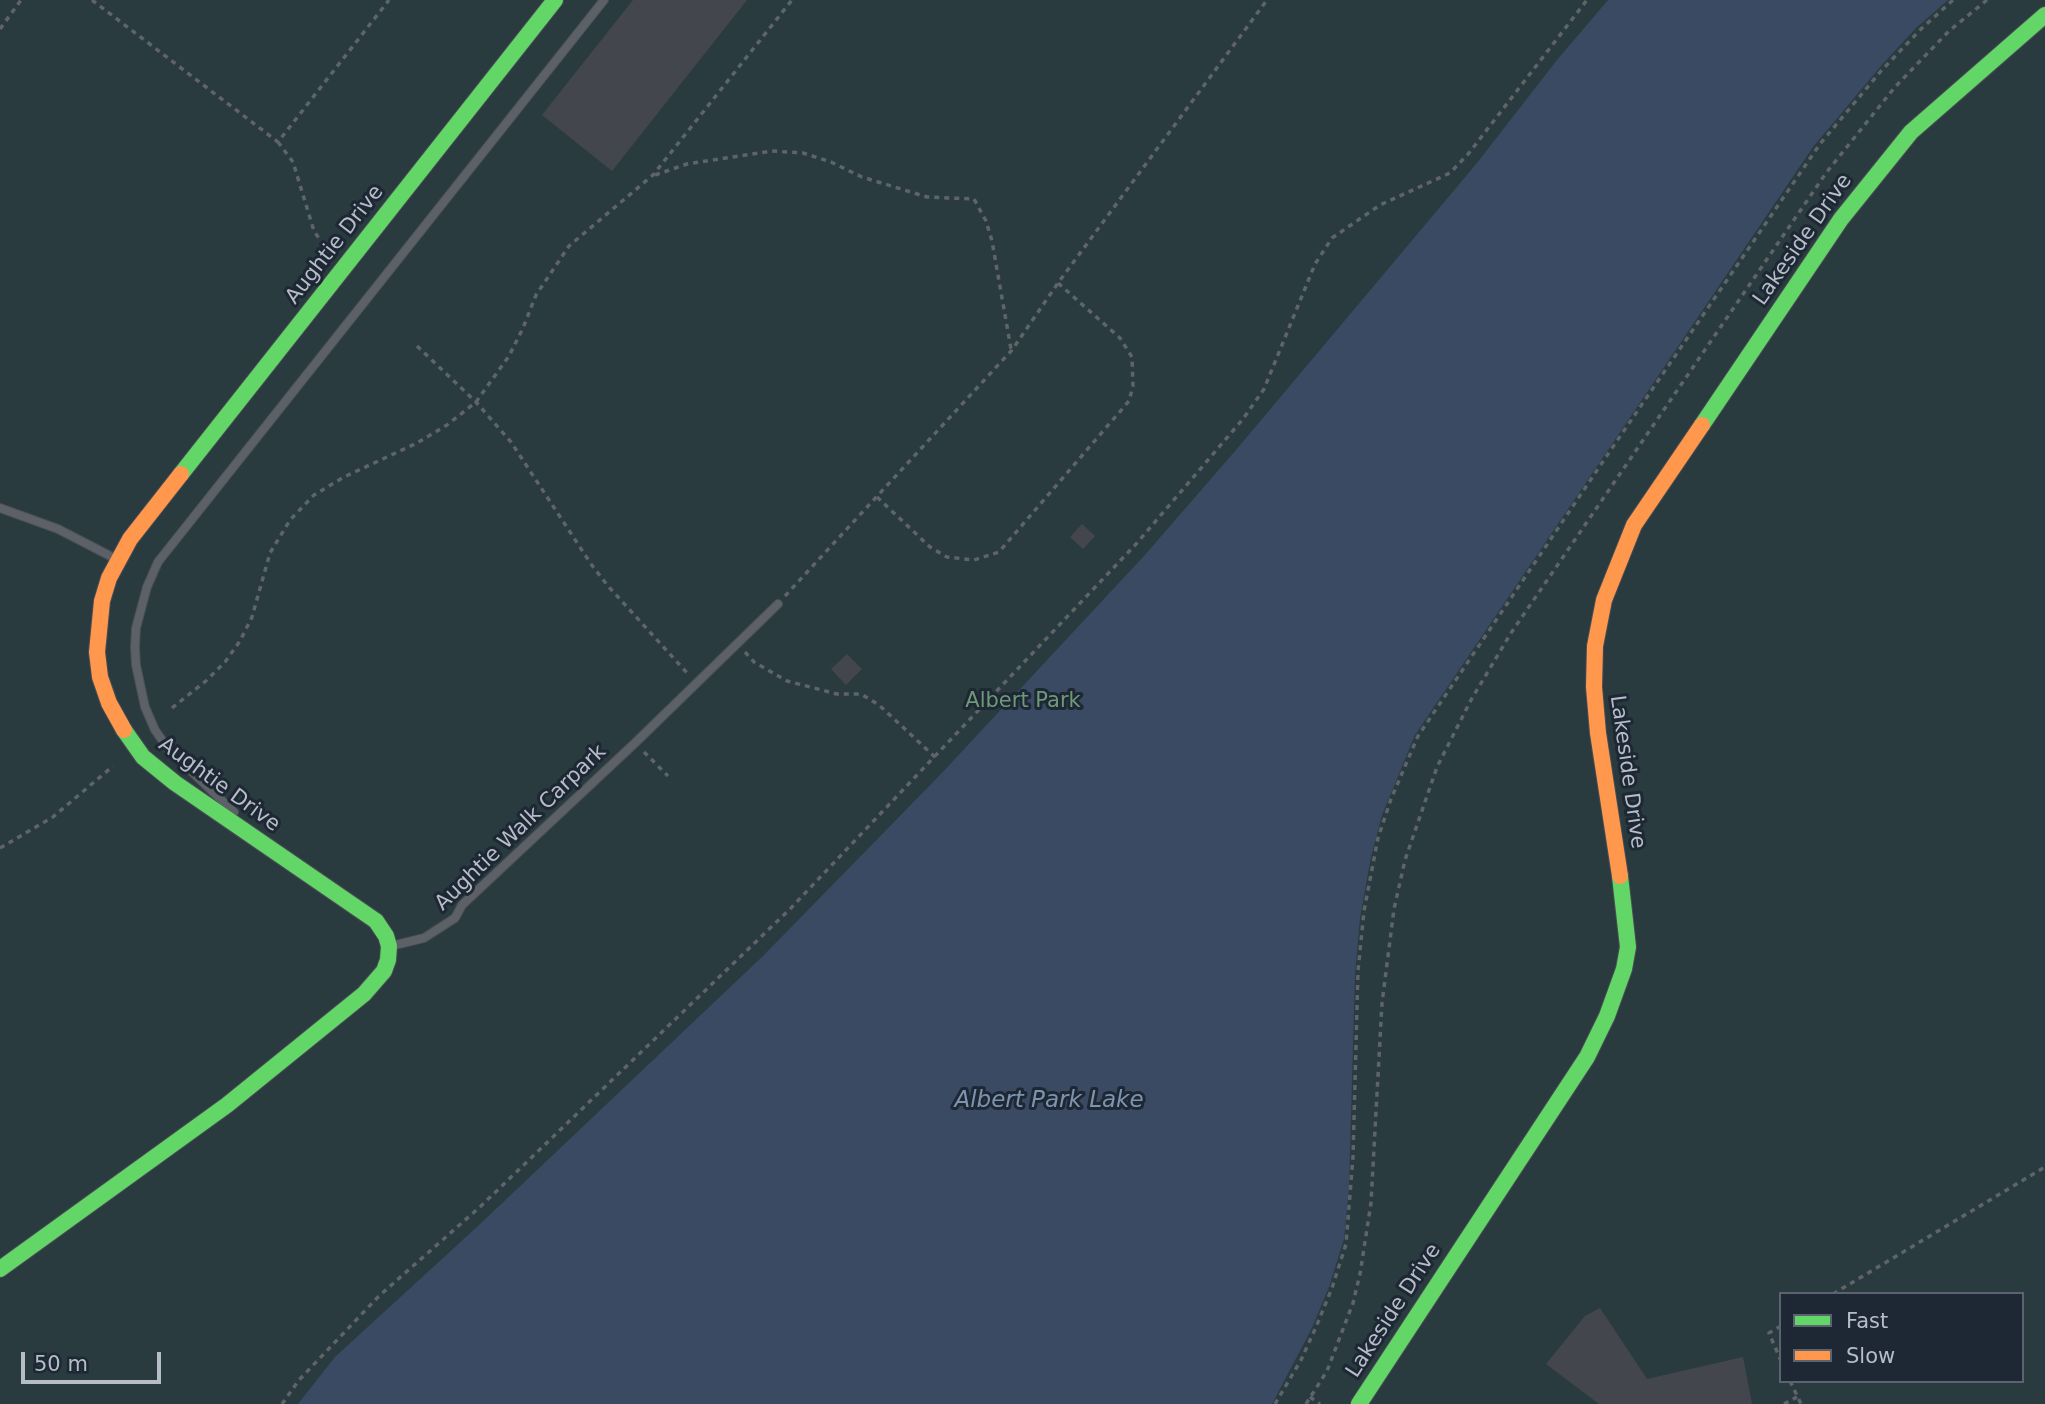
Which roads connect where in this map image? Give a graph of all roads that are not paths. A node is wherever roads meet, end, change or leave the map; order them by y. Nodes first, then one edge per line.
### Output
1 (555, 0) edge
2 (604, 0) edge
3 (2045, 15) edge
4 (0, 508) edge
5 (118, 560) junction
6 (778, 604) road end
7 (271, 848) junction
8 (389, 946) junction
9 (0, 1269) edge
10 (1359, 1404) edge

1 - 5 street, Aughtie Drive
2 - 7 lane
3 - 10 street, Lakeside Drive
4 - 5 lane
5 - 7 street, Aughtie Drive
6 - 8 lane, Aughtie Walk Carpark
7 - 8 street, Aughtie Drive
8 - 9 street

